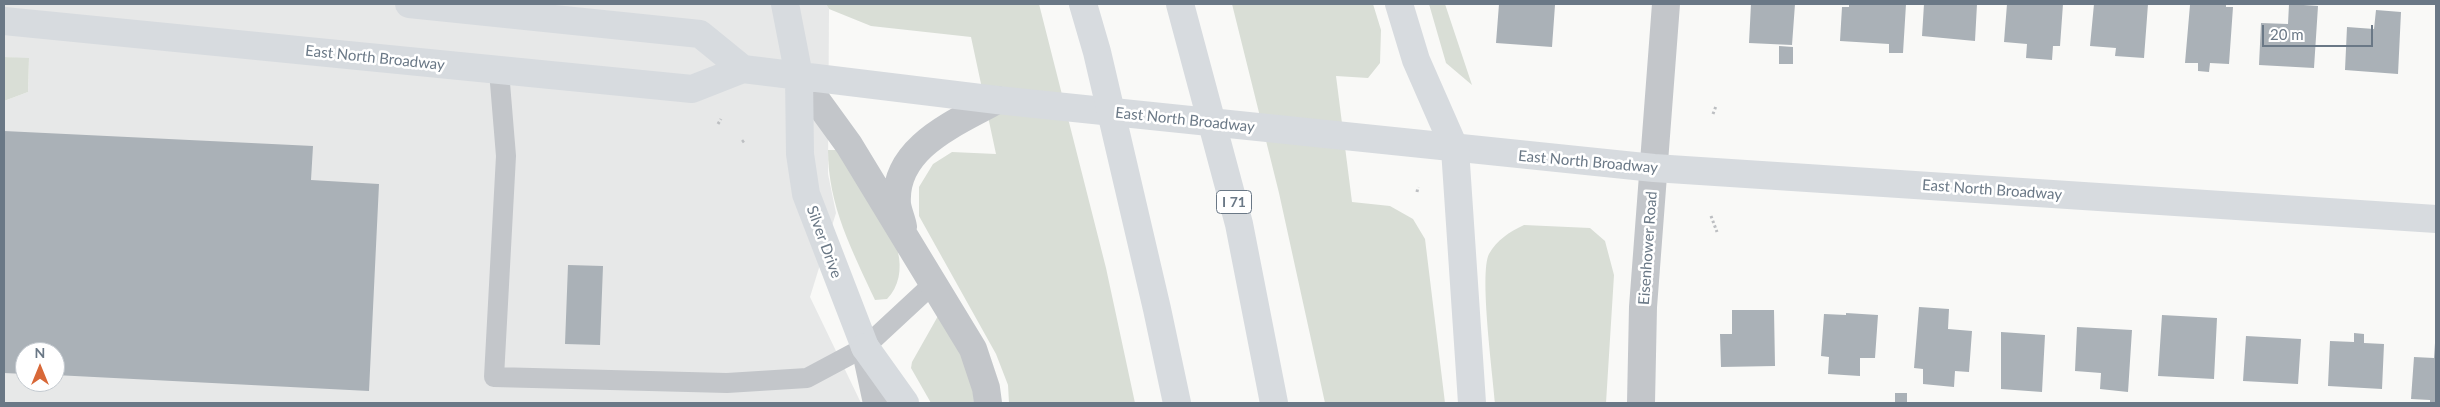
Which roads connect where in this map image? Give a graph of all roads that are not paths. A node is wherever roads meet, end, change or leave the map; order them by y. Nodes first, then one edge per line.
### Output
1 (409, 4) edge
2 (785, 4) edge
3 (1083, 4) edge
4 (1180, 4) edge
5 (1399, 4) edge
6 (1666, 4) edge
7 (438, 5) edge
8 (4, 21) edge
9 (743, 69) junction
10 (499, 71) junction
11 (799, 76) junction
12 (997, 100) junction
13 (1455, 149) junction
14 (1654, 168) junction
15 (2436, 219) edge
16 (908, 243) junction
17 (934, 283) junction
18 (865, 347) junction
19 (877, 403) edge
20 (905, 403) edge
21 (988, 403) edge
22 (1177, 403) edge
23 (1274, 403) edge
24 (1472, 403) edge
25 (1641, 403) edge

1 - 7 main road
2 - 11 main road, Silver Drive
3 - 22 main road
4 - 23 main road, I 71
5 - 13 main road
6 - 14 street, Eisenhower Road
7 - 9 main road
8 - 10 main road, East North Broadway
9 - 10 main road, East North Broadway
9 - 11 main road, East North Broadway
10 - 18 lane
11 - 12 main road, East North Broadway
11 - 16 street, Silver Drive
11 - 18 main road, Silver Drive
12 - 13 main road, East North Broadway
12 - 16 street, Silver Drive
13 - 14 main road, East North Broadway
13 - 24 main road
14 - 15 main road, East North Broadway
14 - 25 street, Eisenhower Road
16 - 17 street, Silver Drive
17 - 18 lane
17 - 21 street, Silver Drive
18 - 19 street, Silver Drive
18 - 20 main road

